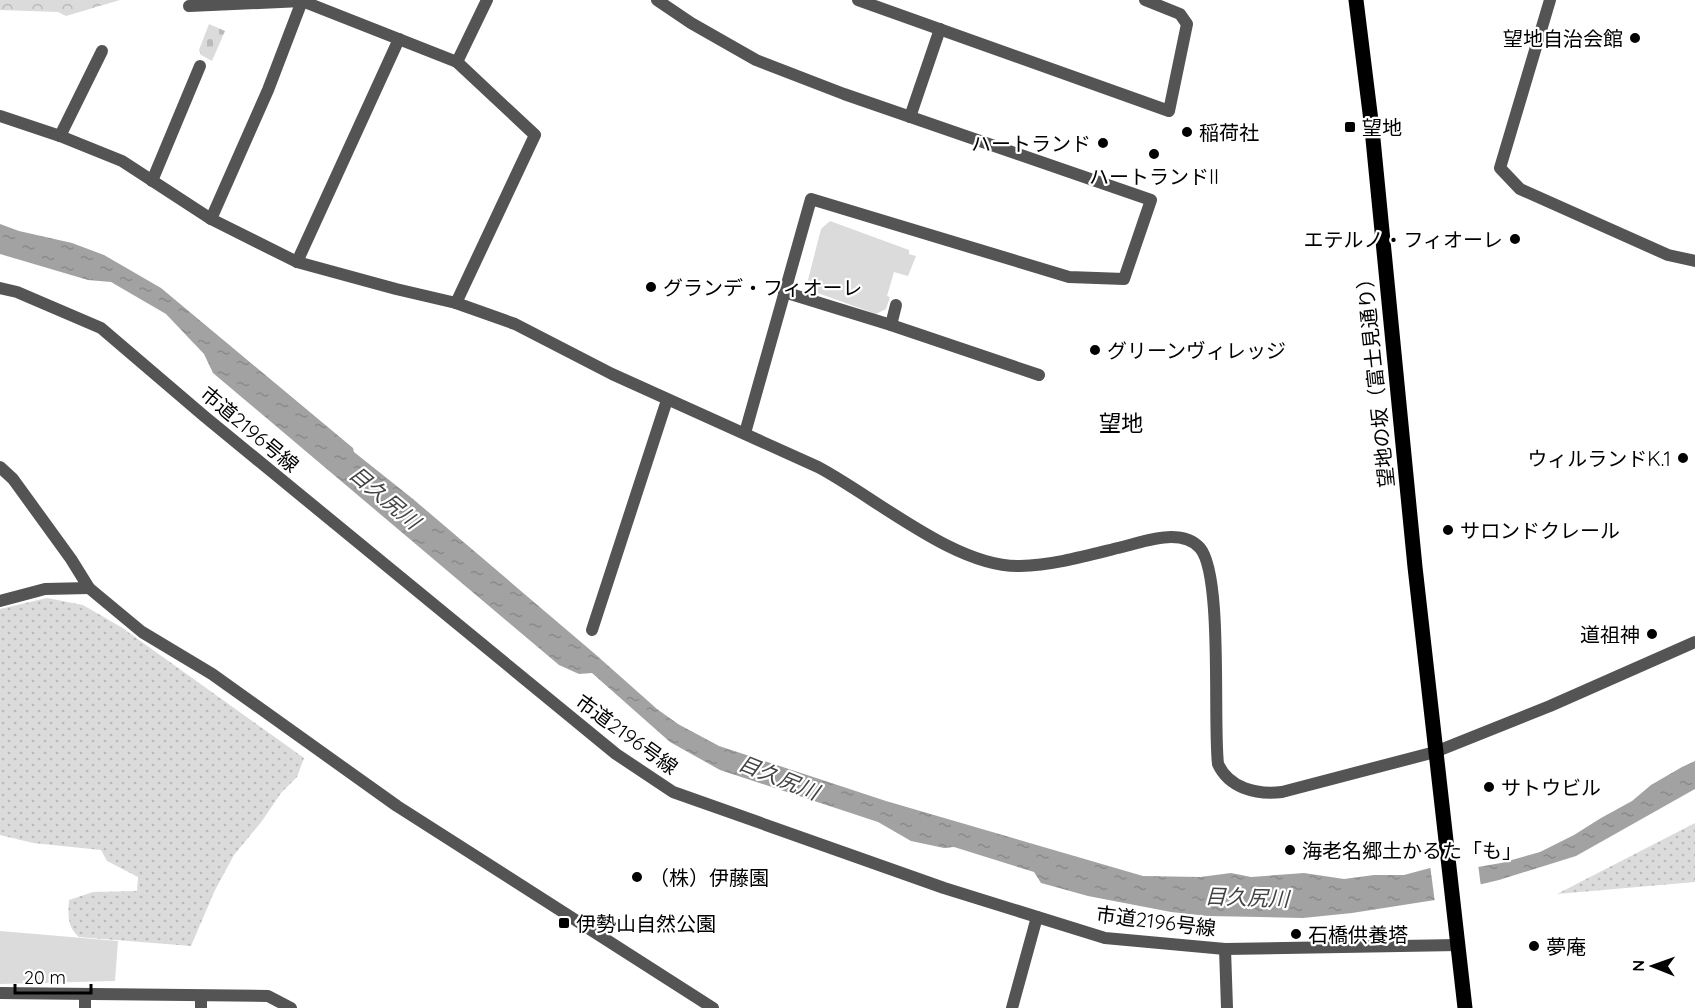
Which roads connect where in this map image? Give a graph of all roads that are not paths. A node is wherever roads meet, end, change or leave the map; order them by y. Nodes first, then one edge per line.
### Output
1 (487, 0) edge
2 (657, 0) edge
3 (858, 0) edge
4 (1145, 0) edge
5 (1356, 0) edge
6 (1550, 0) edge
7 (302, 1) edge
8 (189, 6) dead end
9 (940, 29) junction
10 (399, 39) junction
11 (102, 51) dead end
12 (457, 62) junction
13 (200, 66) dead end
14 (0, 116) edge
15 (910, 117) junction
16 (60, 136) junction
17 (152, 181) junction
18 (211, 219) junction
19 (297, 261) junction
20 (1695, 261) edge
21 (0, 288) edge
22 (784, 292) junction
23 (456, 303) junction
24 (896, 305) dead end
25 (891, 325) junction
26 (1039, 375) dead end
27 (667, 400) junction
28 (745, 434) junction
29 (0, 467) edge
30 (89, 588) junction
31 (0, 601) edge
32 (592, 630) dead end
33 (1695, 642) edge
34 (1435, 752) junction
35 (1037, 917) junction
36 (1458, 945) junction
37 (1225, 949) junction
38 (0, 993) edge
39 (85, 1002) edge
40 (201, 1002) edge
41 (291, 1008) edge
42 (713, 1008) edge
43 (1012, 1008) edge
44 (1227, 1008) edge
45 (1465, 1008) edge

1 - 12 street
2 - 15 street
3 - 9 street
4 - 9 street
5 - 34 main road, 望地の坂（富士見通り）
6 - 20 street
7 - 8 street
7 - 10 street
7 - 18 street
9 - 15 street
10 - 12 street
10 - 19 street
11 - 16 street
12 - 23 street
13 - 17 street
14 - 16 street
15 - 22 street
16 - 17 street
17 - 18 street
18 - 19 street
19 - 23 street
21 - 35 street, 市道2196号線
22 - 25 street
22 - 28 street
23 - 27 street
24 - 25 street
25 - 26 street
27 - 28 street
27 - 32 street
28 - 34 street
29 - 30 street
30 - 31 street
30 - 42 street
33 - 34 street
34 - 36 main road, 望地の坂（富士見通り）
35 - 37 street, 市道2196号線
35 - 43 street
36 - 37 street, 市道2196号線
36 - 45 main road, 望地の坂（富士見通り）
37 - 44 street
38 - 39 street
39 - 40 street
40 - 41 street

